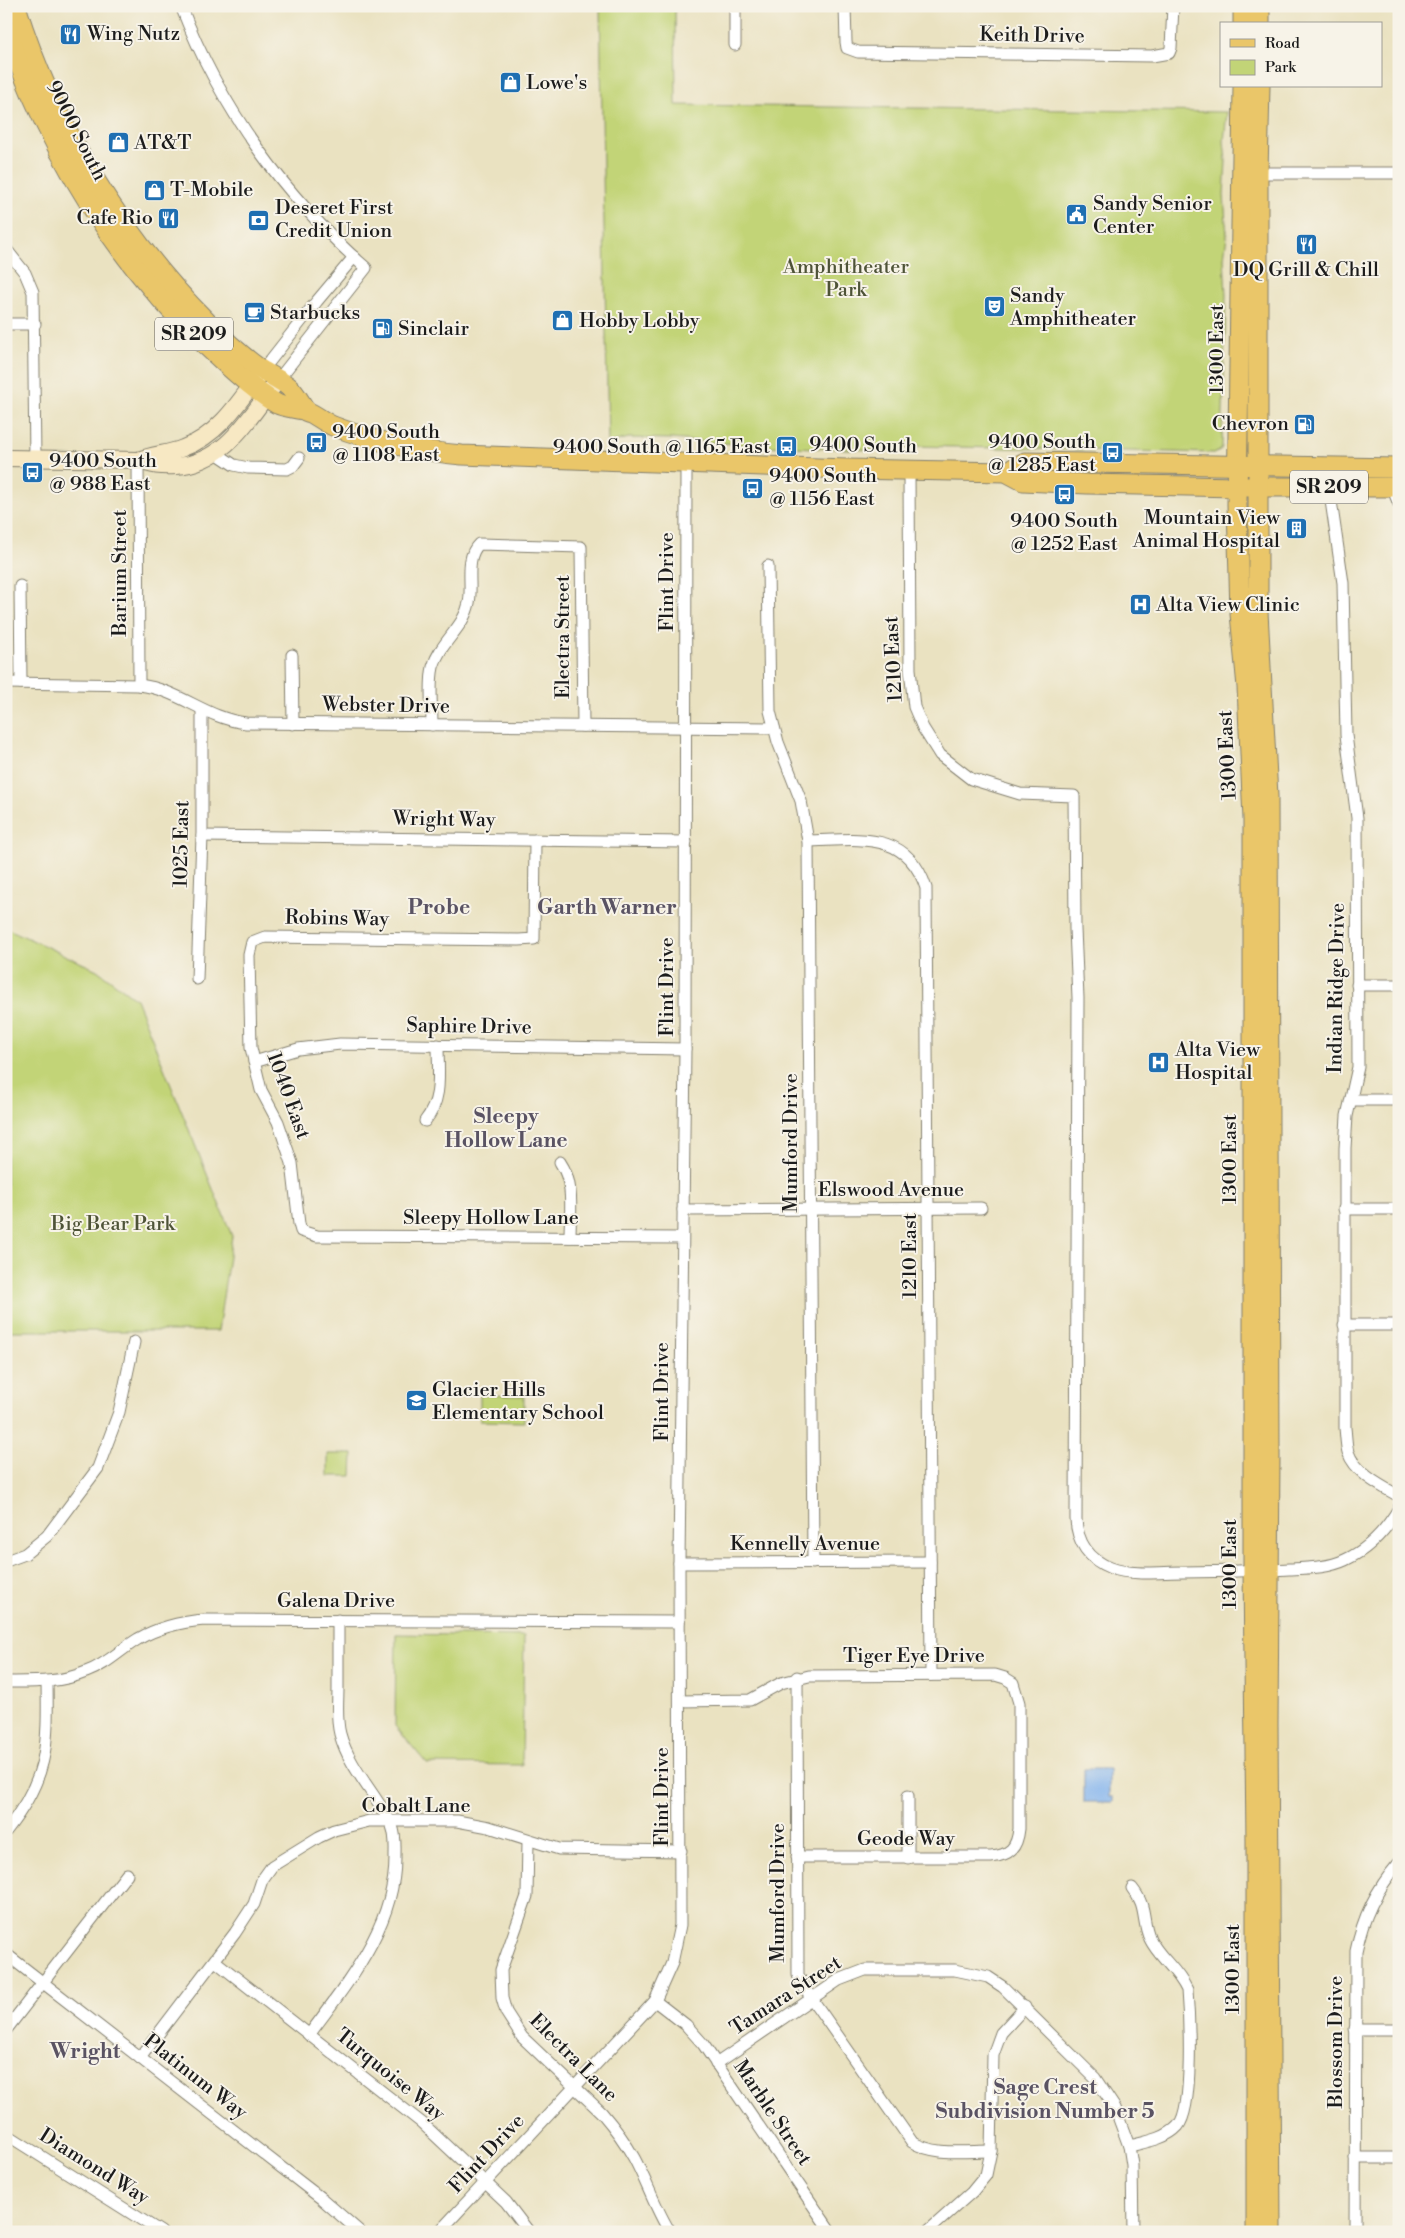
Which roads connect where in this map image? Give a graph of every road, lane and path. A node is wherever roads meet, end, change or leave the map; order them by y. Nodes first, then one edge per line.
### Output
1 (16, 6) edge
2 (181, 6) edge
3 (735, 6) edge
4 (844, 6) edge
5 (1173, 6) edge
6 (1244, 6) edge
7 (1260, 6) edge
8 (1243, 22) edge
9 (1260, 22) edge
10 (6, 30) edge
11 (735, 45) dead end
12 (1243, 88) edge
13 (1260, 88) edge
14 (1250, 173) junction
15 (1399, 173) edge
16 (6, 249) edge
17 (354, 258) junction
18 (6, 324) edge
19 (35, 324) junction
20 (264, 383) junction
21 (216, 454) junction
22 (6, 458) edge
23 (299, 458) dead end
24 (35, 459) junction
25 (138, 460) junction
26 (686, 462) junction
27 (1238, 466) junction
28 (1258, 466) junction
29 (1399, 468) edge
30 (909, 470) junction
31 (1006, 472) junction
32 (1238, 487) junction
33 (1258, 487) junction
34 (1329, 487) junction
35 (1397, 493) edge
36 (768, 566) dead end
37 (20, 586) dead end
38 (292, 655) dead end
39 (6, 683) edge
40 (20, 683) junction
41 (139, 685) junction
42 (202, 710) junction
43 (292, 724) junction
44 (432, 725) junction
45 (583, 726) junction
46 (686, 727) junction
47 (774, 728) junction
48 (202, 836) junction
49 (535, 840) junction
50 (808, 841) junction
51 (686, 842) junction
52 (252, 942) joint
53 (197, 979) dead end
54 (1358, 985) junction
55 (1399, 985) edge
56 (438, 1045) junction
57 (685, 1049) junction
58 (254, 1062) junction
59 (1351, 1100) junction
60 (1399, 1100) edge
61 (425, 1121) dead end
62 (560, 1162) dead end
63 (980, 1208) dead end
64 (928, 1209) junction
65 (683, 1210) junction
66 (811, 1210) junction
67 (1344, 1210) junction
68 (1399, 1210) edge
69 (301, 1231) joint
70 (570, 1237) junction
71 (682, 1238) junction
72 (1344, 1325) junction
73 (1399, 1325) edge
74 (134, 1342) dead end
75 (1399, 1496) edge
76 (1399, 1508) edge
77 (6, 1561) edge
78 (930, 1562) junction
79 (679, 1563) junction
80 (813, 1563) junction
81 (1261, 1572) junction
82 (338, 1620) junction
83 (680, 1622) junction
84 (931, 1676) junction
85 (797, 1677) junction
86 (6, 1682) edge
87 (47, 1682) junction
88 (680, 1701) junction
89 (908, 1796) dead end
90 (388, 1820) junction
91 (6, 1832) edge
92 (528, 1841) junction
93 (1013, 1850) joint
94 (681, 1851) junction
95 (797, 1857) junction
96 (908, 1858) junction
97 (1399, 1863) edge
98 (127, 1874) dead end
99 (1132, 1888) dead end
100 (6, 1954) edge
101 (215, 1961) junction
102 (43, 1983) junction
103 (812, 1999) junction
104 (655, 2001) junction
105 (1025, 2007) junction
106 (1355, 2029) junction
107 (1399, 2029) edge
108 (6, 2030) edge
109 (310, 2034) junction
110 (140, 2058) junction
111 (716, 2064) junction
112 (576, 2088) junction
113 (6, 2134) edge
114 (1129, 2146) junction
115 (992, 2151) junction
116 (1355, 2158) junction
117 (1399, 2158) edge
118 (486, 2182) junction
119 (161, 2232) edge
120 (360, 2232) edge
121 (439, 2232) edge
122 (528, 2232) edge
123 (670, 2232) edge
124 (831, 2232) edge
125 (927, 2232) edge
126 (1133, 2232) edge
127 (1256, 2232) edge
128 (1271, 2232) edge
129 (1355, 2232) edge

1 - 20 main road, 9000 South / SR 209
2 - 17 street
3 - 11 street
4 - 5 street, Keith Drive
6 - 8 main road
7 - 9 main road
10 - 20 main road, 9000 South / SR 209
12 - 14 main road, 1300 East
13 - 14 main road, 1300 East
14 - 15 street
14 - 27 main road, 1300 East
14 - 28 main road, 1300 East
16 - 19 street
17 - 20 street
17 - 20 street
18 - 19 street
19 - 24 street
20 - 21 main road
20 - 25 main road
20 - 26 main road, 9400 South / SR 209
21 - 23 street
21 - 25 main road
22 - 24 main road
24 - 25 main road
25 - 41 street, Barium Street
26 - 30 main road, 9400 South / SR 209
26 - 46 street, Flint Drive
27 - 28 main road, 9400 South / SR 209
27 - 31 main road, 9400 South / SR 209
27 - 32 main road, 1300 East
28 - 29 main road, 9400 South / SR 209
28 - 33 main road, 1300 East
30 - 31 main road, 9400 South / SR 209
30 - 81 street, 1210 East
31 - 32 main road, 9400 South / SR 209
32 - 33 main road, 9400 South / SR 209
32 - 81 main road, 1300 East
33 - 34 main road, 9400 South / SR 209
33 - 81 main road, 1300 East
34 - 35 main road, 9400 South / SR 209
34 - 54 street, Indian Ridge Drive
36 - 47 street, Mumford Drive
37 - 40 street
38 - 43 street
39 - 40 street, Webster Drive
40 - 41 street, Webster Drive
41 - 42 street, Webster Drive
42 - 43 street, Webster Drive
42 - 48 street, 1025 East
43 - 44 street, Webster Drive
44 - 45 street, Webster Drive
44 - 45 street, Electra Street
45 - 46 street, Webster Drive
46 - 47 street, Webster Drive
46 - 51 street, Flint Drive
47 - 50 street, Mumford Drive
48 - 49 street, Wright Way
48 - 53 street, 1025 East
49 - 51 street, Wright Way
49 - 52 street, Robins Way
50 - 64 street, 1210 East
50 - 66 street, Mumford Drive
51 - 57 street, Flint Drive
52 - 58 street, 1040 East
54 - 55 street
54 - 59 street, Indian Ridge Drive
56 - 57 street, Saphire Drive
56 - 58 street, Saphire Drive
56 - 61 street
57 - 65 street, Flint Drive
58 - 69 street, 1040 East
59 - 60 street
59 - 67 street, Indian Ridge Drive
62 - 70 street
63 - 64 street, Elswood Avenue
64 - 66 street, Elswood Avenue
64 - 78 street, 1210 East
65 - 66 street, Elswood Avenue
65 - 71 street, Flint Drive
66 - 80 street, Mumford Drive
67 - 68 street
67 - 72 street, Indian Ridge Drive
69 - 70 street, Sleepy Hollow Lane
70 - 71 street, Sleepy Hollow Lane
71 - 79 street, Flint Drive
72 - 73 street
72 - 75 street, Indian Ridge Drive
74 - 77 street
76 - 81 street
78 - 80 street, Kennelly Avenue
78 - 84 street, 1210 East
79 - 80 street, Kennelly Avenue
79 - 83 street, Flint Drive
81 - 127 main road, 1300 East
81 - 128 main road, 1300 East
82 - 83 street, Galena Drive
82 - 87 street, Galena Drive
82 - 90 street
83 - 88 street, Flint Drive
84 - 85 street, Tiger Eye Drive
84 - 93 street, Tiger Eye Drive
85 - 88 street, Tiger Eye Drive
85 - 95 street, Mumford Drive
86 - 87 street, Galena Drive
87 - 91 street
88 - 94 street, Flint Drive
89 - 96 street
90 - 92 street, Cobalt Lane
90 - 101 street, Cobalt Lane
90 - 109 street
92 - 94 street, Cobalt Lane
92 - 112 street, Electra Lane
93 - 96 street, Geode Way
94 - 104 street, Flint Drive
95 - 96 street, Geode Way
95 - 103 street, Mumford Drive
97 - 106 street, Blossom Drive
98 - 102 street
99 - 114 street
100 - 102 street, Platinum Way
101 - 109 street, Turquoise Way
101 - 110 street, Cobalt Lane
102 - 108 street
102 - 110 street, Platinum Way
103 - 105 street, Tamara Street
103 - 111 street, Tamara Street
103 - 115 street, Mumford Drive
104 - 111 street, Marble Street
104 - 112 street, Flint Drive
105 - 114 street, Tamara Street
105 - 115 street
106 - 107 street
106 - 116 street, Blossom Drive
109 - 118 street, Turquoise Way
110 - 120 street, Platinum Way
111 - 124 street, Marble Street
112 - 118 street, Flint Drive
112 - 123 street, Electra Lane
113 - 119 street, Diamond Way
114 - 126 street, Tamara Street
115 - 125 street
116 - 117 street
116 - 129 street, Blossom Drive
118 - 121 street, Flint Drive
118 - 122 street, Turquoise Way

